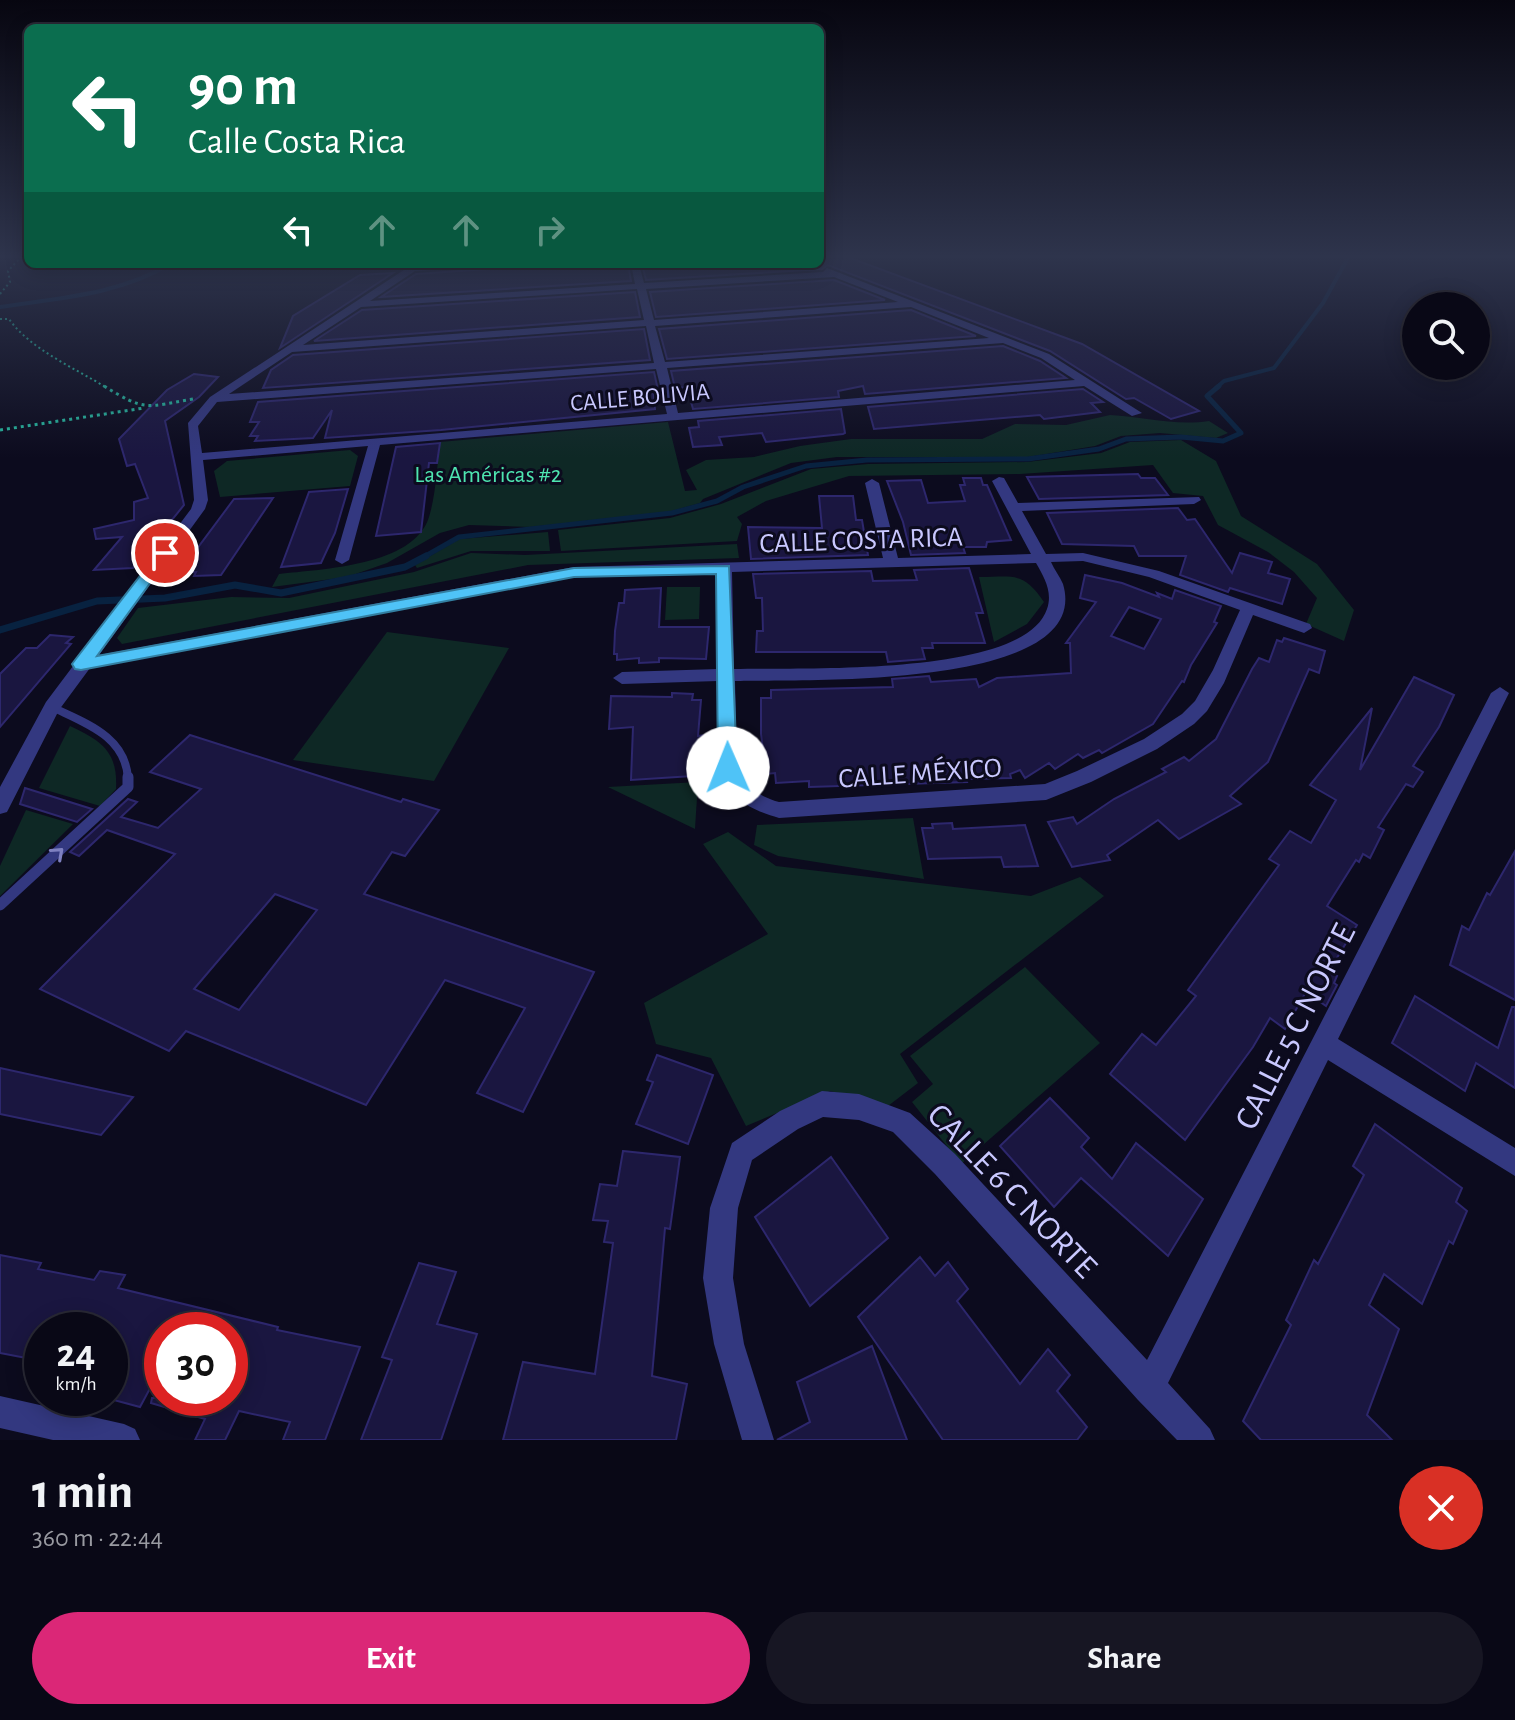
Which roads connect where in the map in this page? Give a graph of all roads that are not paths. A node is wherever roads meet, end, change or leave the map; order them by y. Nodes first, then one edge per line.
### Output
1 (328, 323) edge
2 (661, 323) edge
3 (961, 323) edge
4 (650, 324) junction
5 (1003, 340) junction
6 (288, 349) junction
7 (659, 366) junction
8 (1087, 382) junction
9 (212, 401) junction
10 (1136, 413) dead end
11 (673, 416) junction
12 (375, 442) junction
13 (197, 457) junction
14 (999, 481) dead end
15 (872, 483) dead end
16 (1194, 500) dead end
17 (1013, 507) junction
18 (342, 560) dead end
19 (1041, 560) junction
20 (892, 564) junction
21 (724, 569) junction
22 (1249, 607) junction
23 (1304, 628) dead end
24 (81, 664) junction
25 (726, 673) junction
26 (622, 678) dead end
27 (1500, 693) dead end
28 (52, 707) junction
29 (0, 806) edge
30 (0, 905) edge
31 (1323, 1043) junction
32 (1515, 1163) edge
33 (1149, 1389) junction
34 (0, 1412) edge
35 (124, 1440) edge
36 (758, 1440) edge
37 (1199, 1440) edge

1 - 6 street
2 - 4 street
3 - 5 street
4 - 6 street
4 - 7 street
5 - 7 street
5 - 8 street
6 - 9 street
7 - 9 street
7 - 11 street
8 - 10 street
8 - 11 street, CALLE BOLIVIA
9 - 13 street
11 - 12 street, CALLE BOLIVIA
12 - 13 street, CALLE BOLIVIA
12 - 18 street
13 - 24 street
14 - 17 street
15 - 20 street
16 - 17 street
17 - 19 street
19 - 20 street, CALLE COSTA RICA
19 - 22 street, CALLE COSTA RICA
19 - 25 street
20 - 21 street, CALLE COSTA RICA
21 - 24 street, CALLE COSTA RICA
21 - 25 street, CALLE MÉXICO
22 - 23 street, CALLE COSTA RICA
22 - 25 street, CALLE MÉXICO
24 - 28 street
25 - 26 street
27 - 31 street, CALLE 5 C NORTE
28 - 29 street
30 -> 28 lane
31 - 32 street
31 - 33 street, CALLE 5 C NORTE
33 - 36 street, CALLE 6 C NORTE
33 - 37 street, CALLE 6 C NORTE
34 - 35 street

